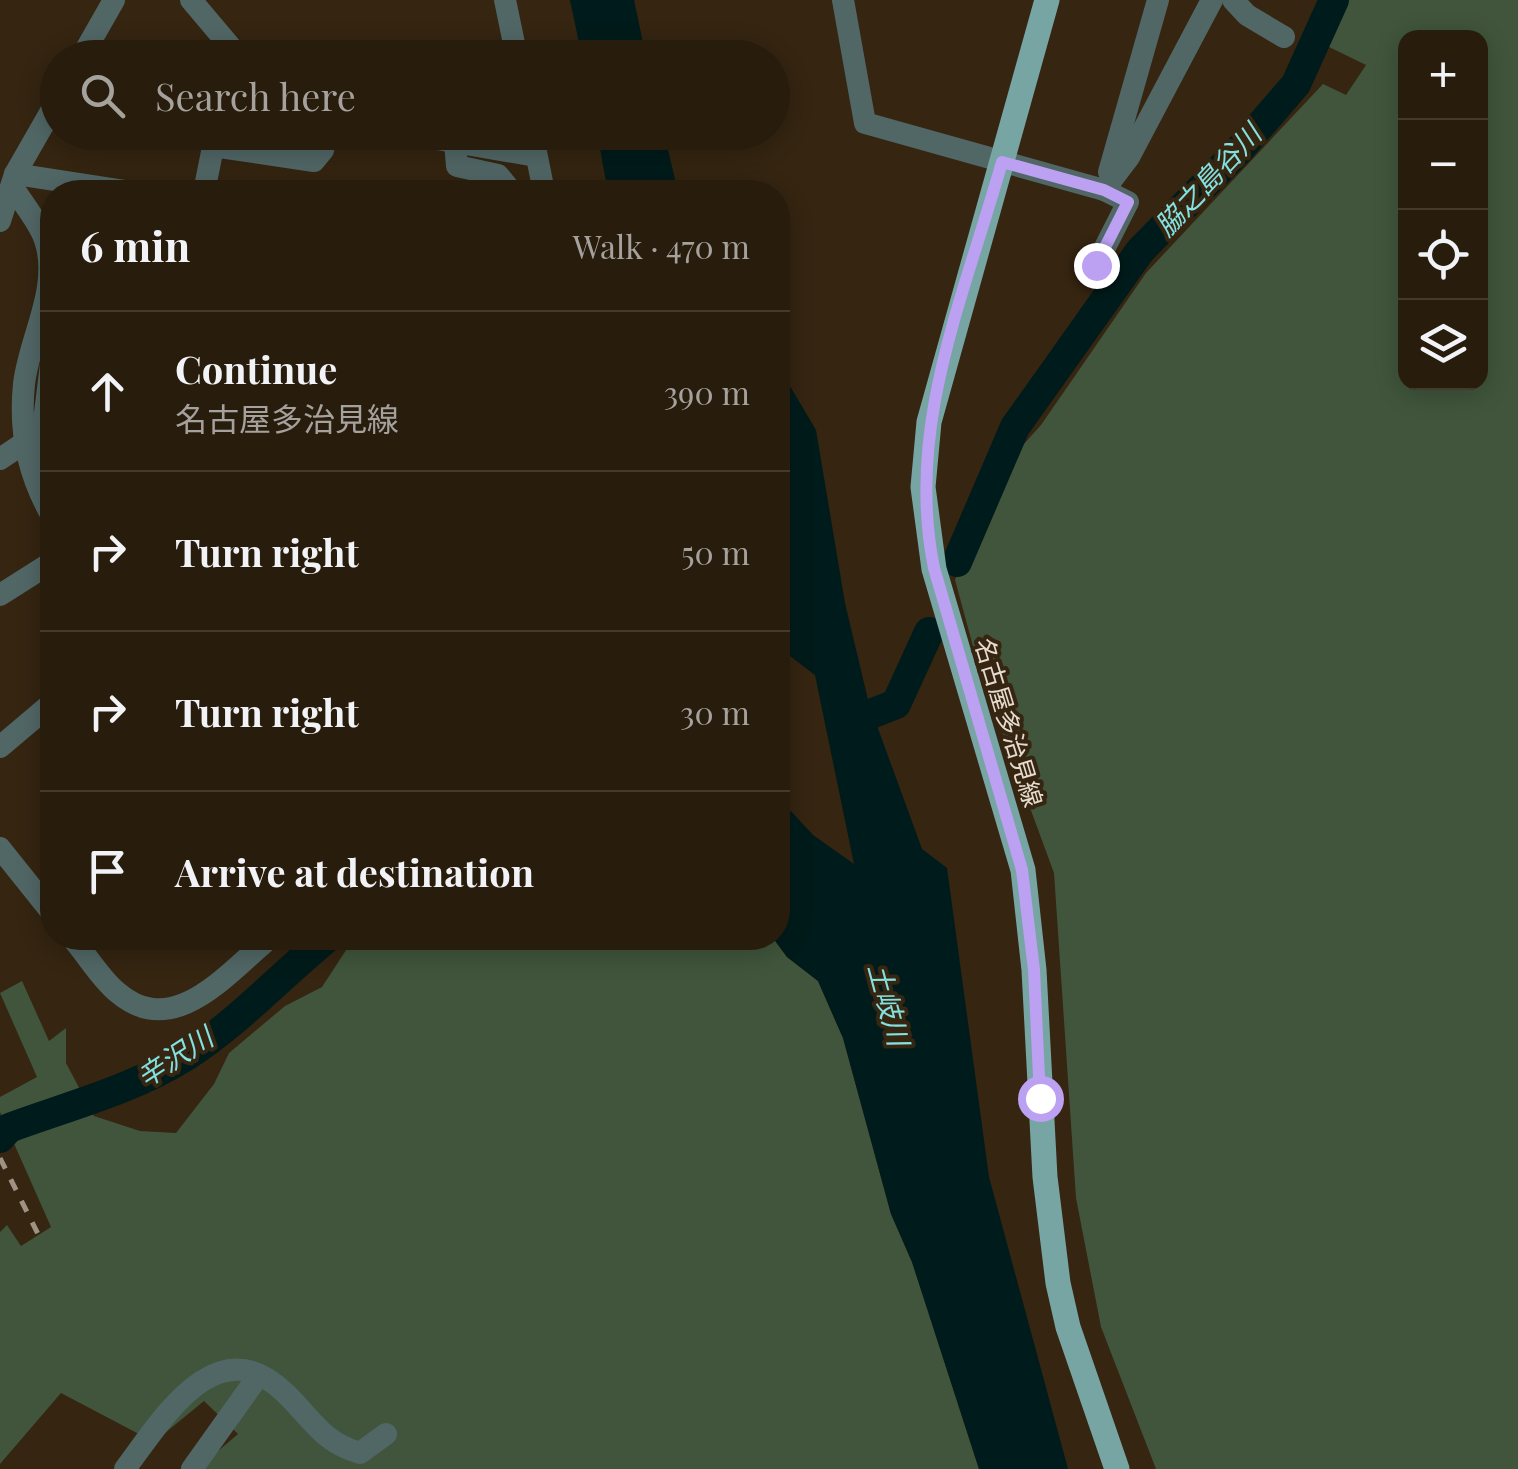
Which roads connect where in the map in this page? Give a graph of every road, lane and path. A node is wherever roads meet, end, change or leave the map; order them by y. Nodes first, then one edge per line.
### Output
1 (114, 0) edge
2 (191, 0) edge
3 (505, 0) edge
4 (844, 0) edge
5 (1047, 0) edge
6 (1158, 0) edge
7 (1212, 0) edge
8 (1233, 0) edge
9 (1284, 37) dead end
10 (91, 40) edge
11 (222, 40) edge
12 (514, 40) edge
13 (40, 133) edge
14 (212, 150) edge
15 (287, 150) edge
16 (323, 150) edge
17 (456, 150) edge
18 (535, 150) edge
19 (1002, 162) junction
20 (206, 180) edge
21 (503, 180) edge
22 (542, 180) edge
23 (14, 181) junction
24 (40, 184) edge
25 (1104, 190) junction
26 (0, 220) edge
27 (40, 231) edge
28 (1096, 265) dead end
29 (40, 326) edge
30 (0, 378) edge
31 (24, 382) junction
32 (24, 442) junction
33 (0, 459) edge
34 (40, 495) edge
35 (40, 570) edge
36 (1, 594) edge
37 (40, 713) edge
38 (0, 747) edge
39 (0, 848) edge
40 (40, 898) edge
41 (82, 950) edge
42 (251, 950) edge
43 (259, 1375) junction
44 (386, 1434) dead end
45 (125, 1469) edge
46 (192, 1469) edge
47 (1117, 1469) edge

1 - 10 street
2 - 11 street
3 - 12 street
4 - 19 street
5 - 19 main road, 名古屋多治見線
6 - 25 street
7 - 25 street
8 - 9 street
13 - 23 street
14 - 20 street
15 - 16 street
17 - 21 street
18 - 22 street
19 - 25 street
19 - 47 main road, 名古屋多治見線
23 - 24 street
23 - 26 street
23 - 27 street
25 - 28 street
29 - 31 street
30 - 31 street
31 - 32 street
32 - 33 street
32 - 34 street
35 - 36 street
37 - 38 street
39 - 40 street
41 - 42 street
43 - 44 street
43 - 45 street
43 - 46 street

